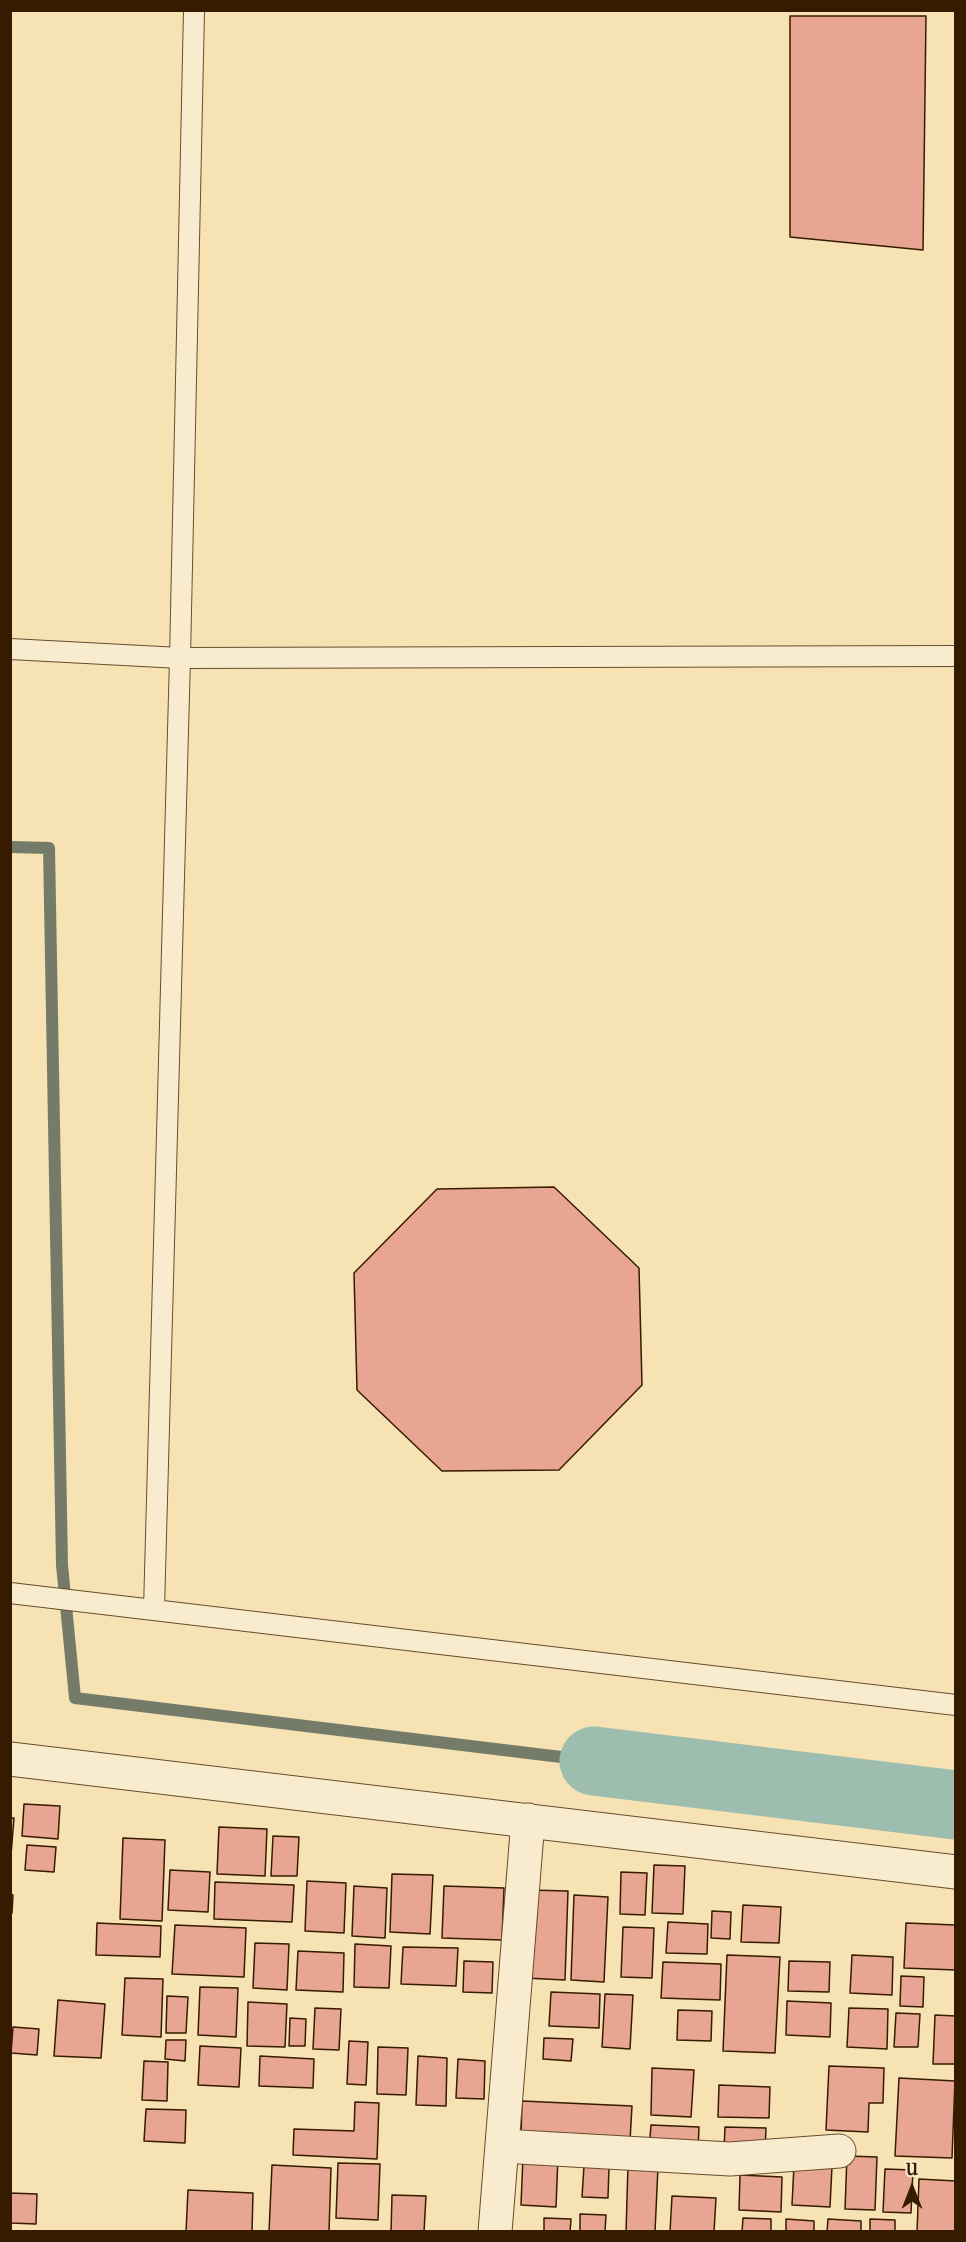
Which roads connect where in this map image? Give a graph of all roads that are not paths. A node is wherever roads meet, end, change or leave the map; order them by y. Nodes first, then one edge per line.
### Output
1 (194, 10) edge
2 (10, 649) edge
3 (956, 657) edge
4 (180, 658) junction
5 (10, 1593) edge
6 (154, 1609) junction
7 (956, 1705) edge
8 (10, 1759) edge
9 (528, 1820) junction
10 (956, 1872) edge
11 (502, 2146) junction
12 (839, 2151) dead end
13 (495, 2232) edge

1 - 4 lane
2 - 4 lane
3 - 4 lane
4 - 6 lane
5 - 6 lane
6 - 7 lane
8 - 9 street
9 - 10 street
9 - 11 street
11 - 12 street
11 - 13 street

